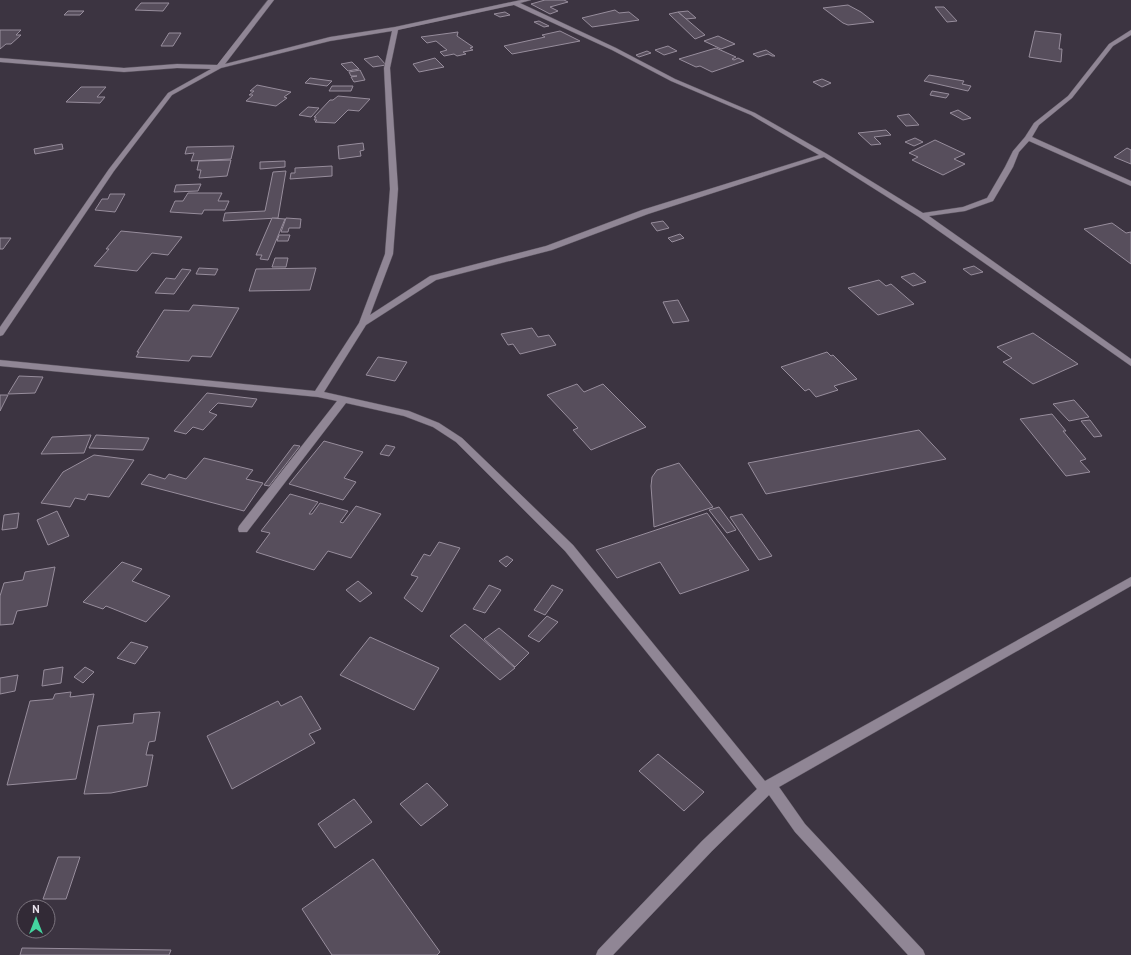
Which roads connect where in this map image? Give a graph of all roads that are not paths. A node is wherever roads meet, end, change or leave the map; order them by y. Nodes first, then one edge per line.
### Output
1 (271, 0) edge
2 (528, 0) edge
3 (515, 3) junction
4 (395, 29) junction
5 (1131, 32) edge
6 (0, 60) edge
7 (219, 67) junction
8 (1028, 138) junction
9 (825, 156) junction
10 (1131, 184) edge
11 (922, 215) junction
12 (363, 323) junction
13 (0, 333) edge
14 (0, 362) edge
15 (1131, 363) edge
16 (318, 394) junction
17 (343, 400) junction
18 (243, 529) dead end
19 (1131, 581) edge
20 (768, 788) junction
21 (603, 955) edge
22 (918, 955) edge

1 - 7 street
2 - 3 street
3 - 4 street
3 - 9 street
4 - 7 street
4 - 12 street
5 - 8 street
6 - 7 street
7 - 13 street
8 - 10 street
8 - 11 street
9 - 11 street
9 - 12 street
11 - 15 street
12 - 16 street
14 - 16 street
16 - 17 street
17 - 18 street
17 - 20 street
19 - 20 street
20 - 21 street
20 - 22 street

